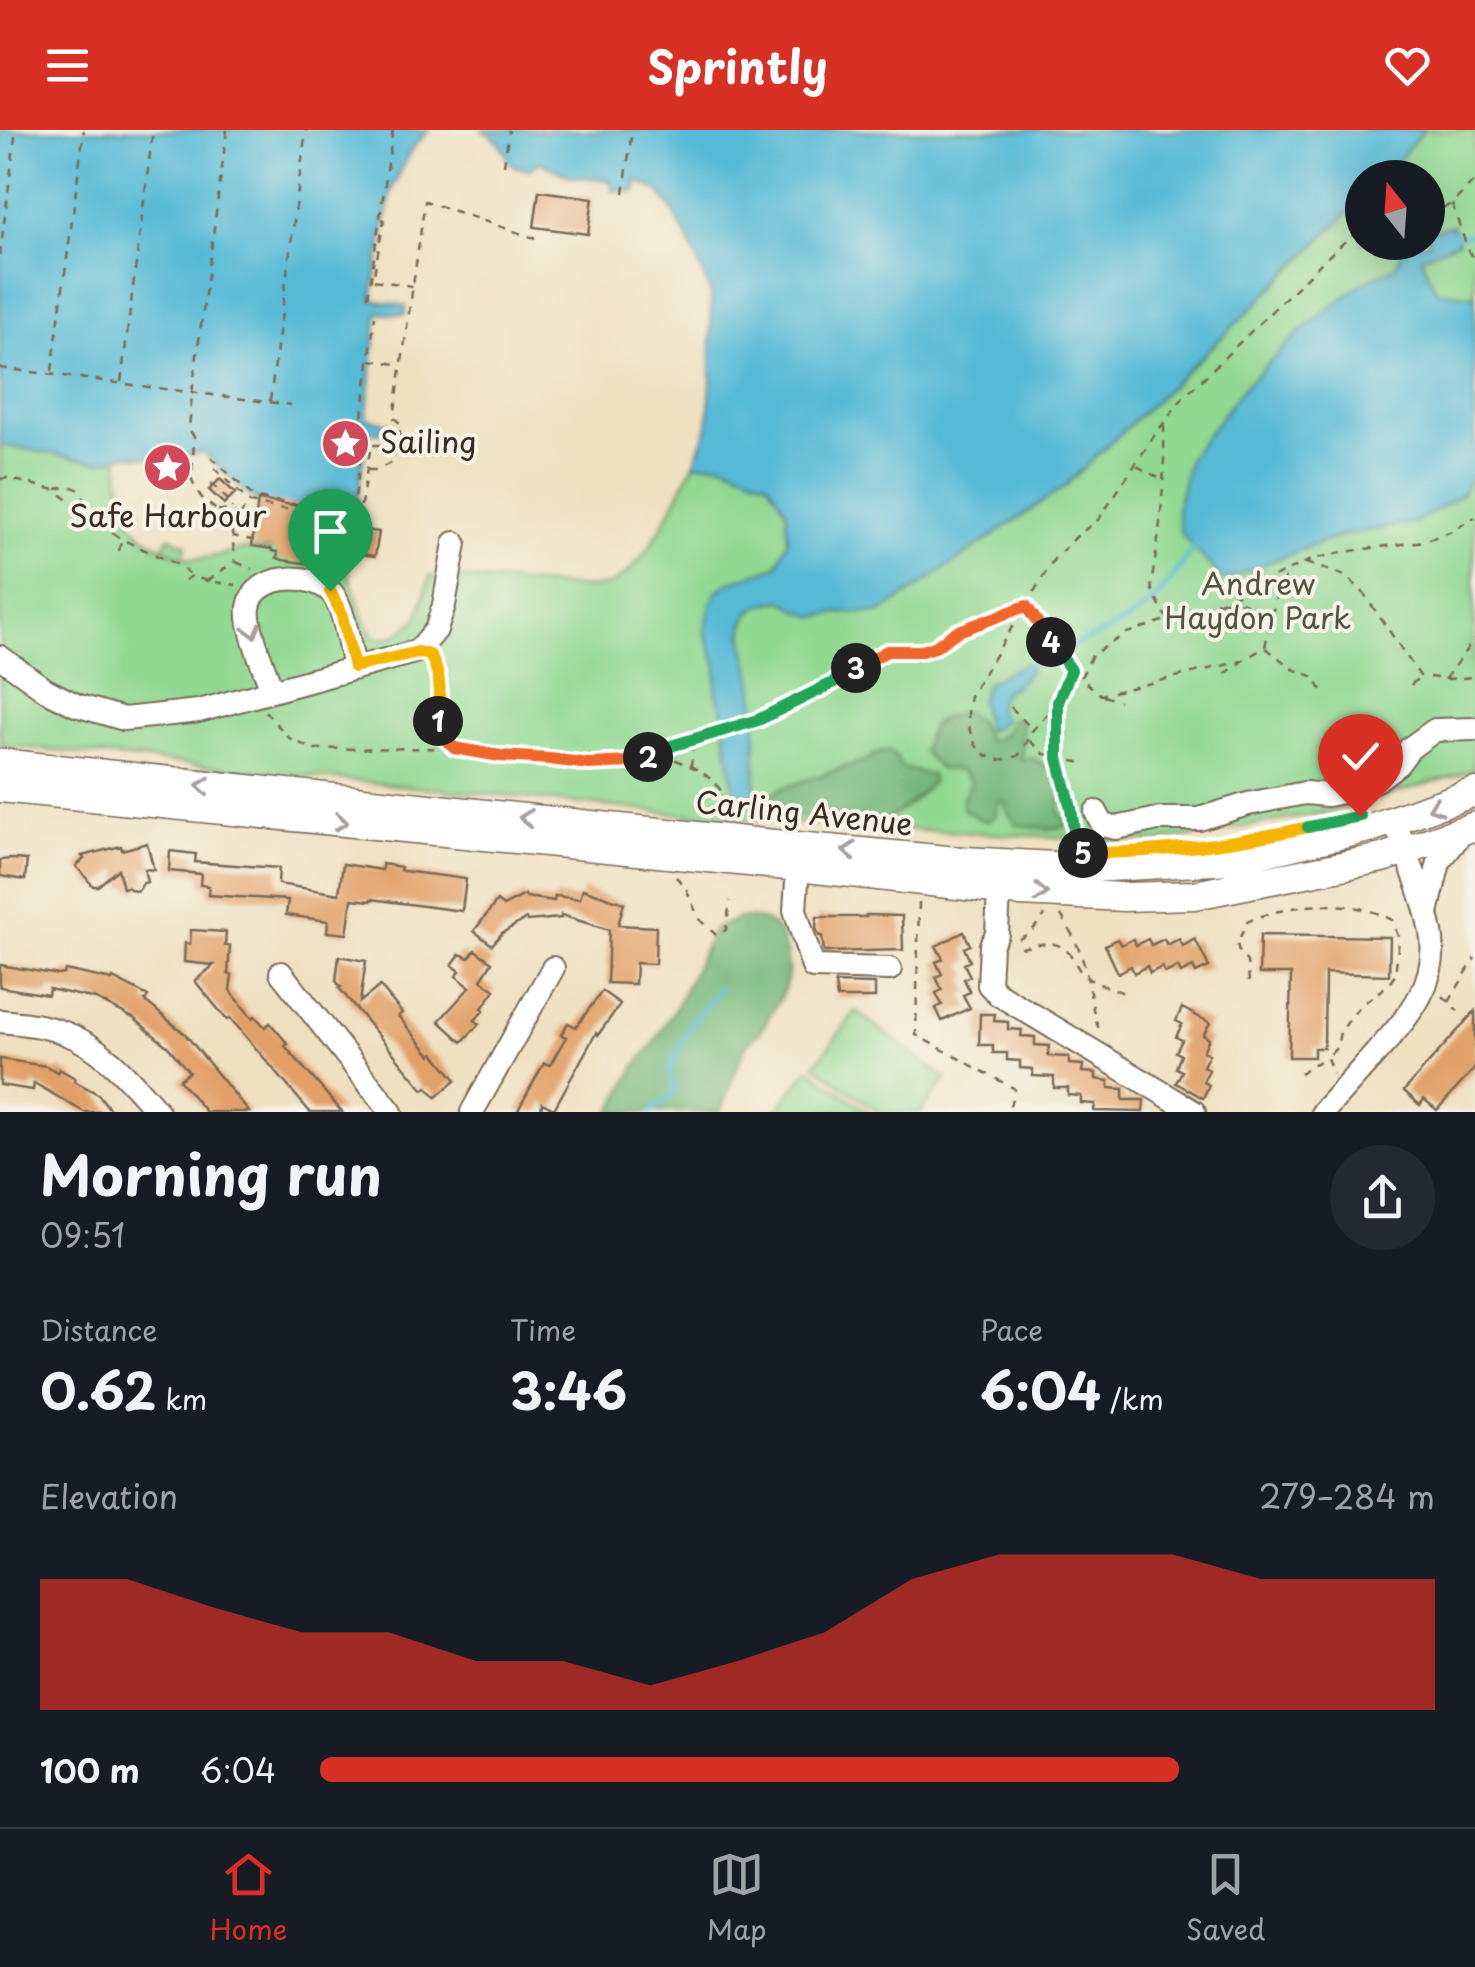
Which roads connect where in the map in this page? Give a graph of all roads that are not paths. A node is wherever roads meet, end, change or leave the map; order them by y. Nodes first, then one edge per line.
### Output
1 (455, 543) dead end
2 (0, 657) edge
3 (354, 667) junction
4 (263, 692) junction
5 (1475, 729) edge
6 (0, 763) edge
7 (0, 788) edge
8 (1475, 792) edge
9 (1096, 812) dead end
10 (1395, 821) junction
11 (1469, 829) edge
12 (1405, 852) junction
13 (798, 867) junction
14 (999, 889) junction
15 (1427, 913) junction
16 (553, 968) dead end
17 (890, 968) dead end
18 (282, 973) dead end
19 (0, 1021) edge
20 (158, 1112) edge
21 (391, 1112) edge
22 (472, 1112) edge
23 (1194, 1112) edge
24 (1323, 1112) edge

1 - 3 street
2 - 4 street
3 - 4 street
3 -> 4 street
5 - 9 street
10 -> 6 main road, Carling Avenue
7 -> 13 main road, Carling Avenue
8 -> 10 main road, Carling Avenue
10 - 12 street
11 - 12 main road, Carling Avenue
11 - 15 street
14 -> 12 main road, Carling Avenue
12 - 15 street
13 - 14 main road, Carling Avenue
13 - 17 street
14 - 23 street
15 - 24 street
16 - 22 street
18 - 21 street
19 - 20 street

